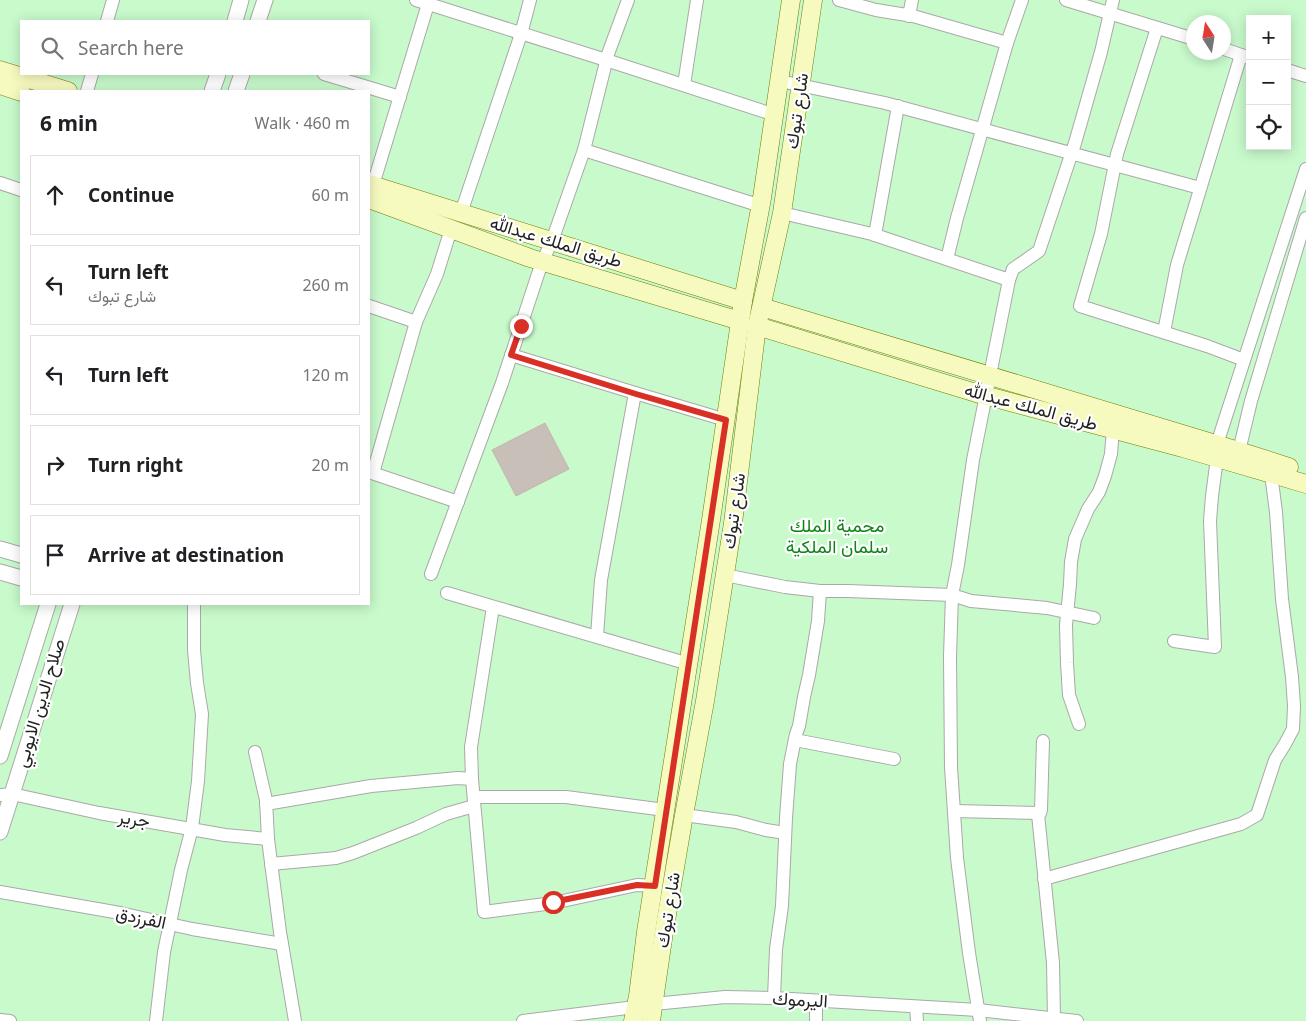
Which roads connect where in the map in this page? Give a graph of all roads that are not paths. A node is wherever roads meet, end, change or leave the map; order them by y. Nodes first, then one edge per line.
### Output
1 (113, 0) edge
2 (242, 0) edge
3 (265, 0) edge
4 (530, 0) edge
5 (628, 0) edge
6 (697, 0) edge
7 (790, 0) edge
8 (812, 0) edge
9 (839, 0) edge
10 (912, 0) edge
11 (1022, 0) edge
12 (1066, 0) edge
13 (1113, 0) edge
14 (431, 3) edge
15 (1110, 14) junction
16 (910, 16) junction
17 (107, 20) edge
18 (235, 20) edge
19 (258, 20) edge
20 (1157, 28) junction
21 (521, 34) junction
22 (1186, 37) edge
23 (1007, 43) junction
24 (1231, 51) edge
25 (1245, 56) edge
26 (606, 60) junction
27 (0, 70) edge
28 (1291, 71) edge
29 (92, 75) edge
30 (218, 75) edge
31 (242, 75) edge
32 (327, 75) edge
33 (1306, 76) edge
34 (780, 80) junction
35 (0, 85) edge
36 (684, 85) junction
37 (801, 85) junction
38 (65, 90) edge
39 (87, 90) edge
40 (212, 90) edge
41 (236, 90) edge
42 (20, 92) edge
43 (400, 97) junction
44 (898, 106) junction
45 (775, 115) junction
46 (982, 130) junction
47 (584, 150) junction
48 (1072, 153) junction
49 (1115, 165) junction
50 (1306, 169) edge
51 (0, 183) edge
52 (1200, 188) junction
53 (20, 190) edge
54 (370, 190) edge
55 (761, 206) junction
56 (461, 213) junction
57 (782, 213) junction
58 (1306, 218) edge
59 (451, 230) junction
60 (875, 235) junction
61 (552, 241) junction
62 (1302, 248) edge
63 (947, 259) junction
64 (542, 262) junction
65 (1009, 280) junction
66 (743, 301) junction
67 (370, 306) edge
68 (762, 307) junction
69 (416, 322) junction
70 (749, 323) junction
71 (1164, 332) junction
72 (511, 355) junction
73 (1244, 360) junction
74 (990, 376) junction
75 (636, 394) junction
76 (985, 395) junction
77 (726, 420) junction
78 (1112, 429) junction
79 (1217, 451) junction
80 (1239, 451) junction
81 (371, 472) edge
82 (1306, 473) edge
83 (1271, 474) junction
84 (1306, 484) edge
85 (458, 502) junction
86 (0, 549) edge
87 (20, 555) edge
88 (0, 572) edge
89 (431, 574) dead end
90 (725, 575) junction
91 (20, 578) edge
92 (820, 591) junction
93 (447, 593) dead end
94 (952, 595) junction
95 (48, 605) edge
96 (72, 605) edge
97 (194, 605) edge
98 (493, 607) junction
99 (1067, 612) junction
100 (1094, 618) dead end
101 (597, 636) junction
102 (1174, 641) dead end
103 (689, 664) junction
104 (1079, 724) dead end
105 (795, 740) junction
106 (1043, 741) dead end
107 (255, 752) dead end
108 (0, 756) edge
109 (894, 760) dead end
110 (472, 779) junction
111 (6, 794) edge
112 (474, 802) junction
113 (266, 804) junction
114 (665, 810) junction
115 (954, 811) junction
116 (1040, 813) junction
117 (684, 815) junction
118 (192, 828) junction
119 (0, 832) edge
120 (785, 833) junction
121 (268, 839) junction
122 (271, 864) junction
123 (1044, 879) junction
124 (655, 886) junction
125 (0, 892) edge
126 (170, 924) junction
127 (282, 944) junction
128 (774, 998) junction
129 (816, 1001) junction
130 (916, 1006) junction
131 (652, 1012) edge
132 (634, 1014) edge
133 (979, 1016) edge
134 (1054, 1018) junction
135 (0, 1020) edge
136 (10, 1021) edge
137 (156, 1021) edge
138 (295, 1021) edge
139 (523, 1021) edge
140 (816, 1021) edge
141 (917, 1021) edge
142 (1077, 1021) edge

1 - 17 street
2 - 18 street
3 - 19 street
4 - 21 street
5 - 26 street
6 - 36 street
7 - 34 main road, شارع تبوك
8 - 37 main road, شارع تبوك
9 - 16 street
10 - 16 street
11 - 23 street
12 - 15 street
13 - 15 street
14 - 21 street
14 - 43 street
15 - 20 street
15 - 48 street
16 - 23 street
20 - 22 street
20 - 49 street
21 - 26 street
21 - 56 street
23 - 46 street
24 - 25 street
25 - 52 street
26 - 36 street
26 - 47 street
27 - 38 main road
28 - 33 street
29 - 39 street
30 - 40 street
31 - 41 street
32 - 43 street
34 - 37 street
34 - 45 main road, شارع تبوك
35 - 42 main road
36 - 45 street
37 - 44 street
37 - 57 main road, شارع تبوك
43 - 54 street
44 - 46 street
44 - 60 street
45 - 55 main road, شارع تبوك
46 - 48 street
46 - 63 street
47 - 55 street
47 - 61 street
48 - 49 street
48 - 65 street
49 - 52 street
49 - 71 street
50 - 73 street
51 - 53 street
52 - 71 street
54 - 56 main road, طريق الملك عبدالله
54 - 59 main road, طريق الملك عبدالله
55 - 66 main road, شارع تبوك
56 - 61 main road, طريق الملك عبدالله
57 - 60 street
57 - 68 main road, شارع تبوك
58 - 62 street
59 - 64 main road, طريق الملك عبدالله
59 - 69 street
60 - 63 street
61 - 64 street
61 - 66 main road, طريق الملك عبدالله
62 - 80 street
63 - 65 street
64 - 70 main road, طريق الملك عبدالله
64 - 72 street
65 - 74 street
66 - 70 main road, شارع تبوك
67 - 69 street
68 - 70 main road, شارع تبوك
68 - 74 main road, طريق الملك عبدالله
69 - 81 street
70 - 76 main road, طريق الملك عبدالله
70 - 77 main road, شارع تبوك
70 - 90 main road, شارع تبوك
71 - 73 street
72 - 75 street
72 - 85 street
73 - 79 street
74 - 76 street
74 - 79 main road, طريق الملك عبدالله
75 - 77 street
75 - 101 street
76 - 78 main road, طريق الملك عبدالله
76 - 94 street
77 - 103 main road, شارع تبوك
78 - 79 main road, طريق الملك عبدالله
78 - 99 street
79 - 80 main road, طريق الملك عبدالله
79 - 83 main road, طريق الملك عبدالله
79 - 102 street
80 - 82 main road, طريق الملك عبدالله
81 - 85 street
83 - 84 main road, طريق الملك عبدالله
83 - 123 street
85 - 89 street
86 - 87 street
88 - 91 street
90 - 92 street
90 - 117 main road, شارع تبوك
92 - 94 street
92 - 105 street
93 - 98 street
94 - 99 street
94 - 115 street
95 - 108 street, صلاح الدين الايوبي
96 - 111 street, صلاح الدين الايوبي
97 - 118 street
98 - 101 street
98 - 110 street
99 - 100 street
99 - 104 street
101 - 103 street
103 - 114 main road, شارع تبوك
105 - 109 street
105 - 120 street
106 - 116 street
107 - 113 street
110 - 112 street
110 - 113 street
111 - 118 street, جرير
111 - 119 street, صلاح الدين الايوبي
112 - 114 street
112 - 122 street
112 - 124 street
113 - 121 street
114 - 124 main road, شارع تبوك
115 - 116 street
115 - 133 street
116 - 123 street
117 - 120 street
117 - 131 main road, شارع تبوك
118 - 121 street, جرير
118 - 126 street
120 - 128 street
121 - 122 street
122 - 127 street
123 - 134 street
124 - 132 main road, شارع تبوك
125 - 126 street, الفرزدق
126 - 127 street, الفرزدق
126 - 137 street
127 - 138 street
128 - 129 street, اليرموك
128 - 131 street, اليرموك
129 - 130 street, اليرموك
129 - 140 street
130 - 133 street, اليرموك
130 - 141 street
131 - 132 street, اليرموك
132 - 139 street, اليرموك
133 - 134 street, اليرموك
134 - 142 street, اليرموك
135 - 136 street

